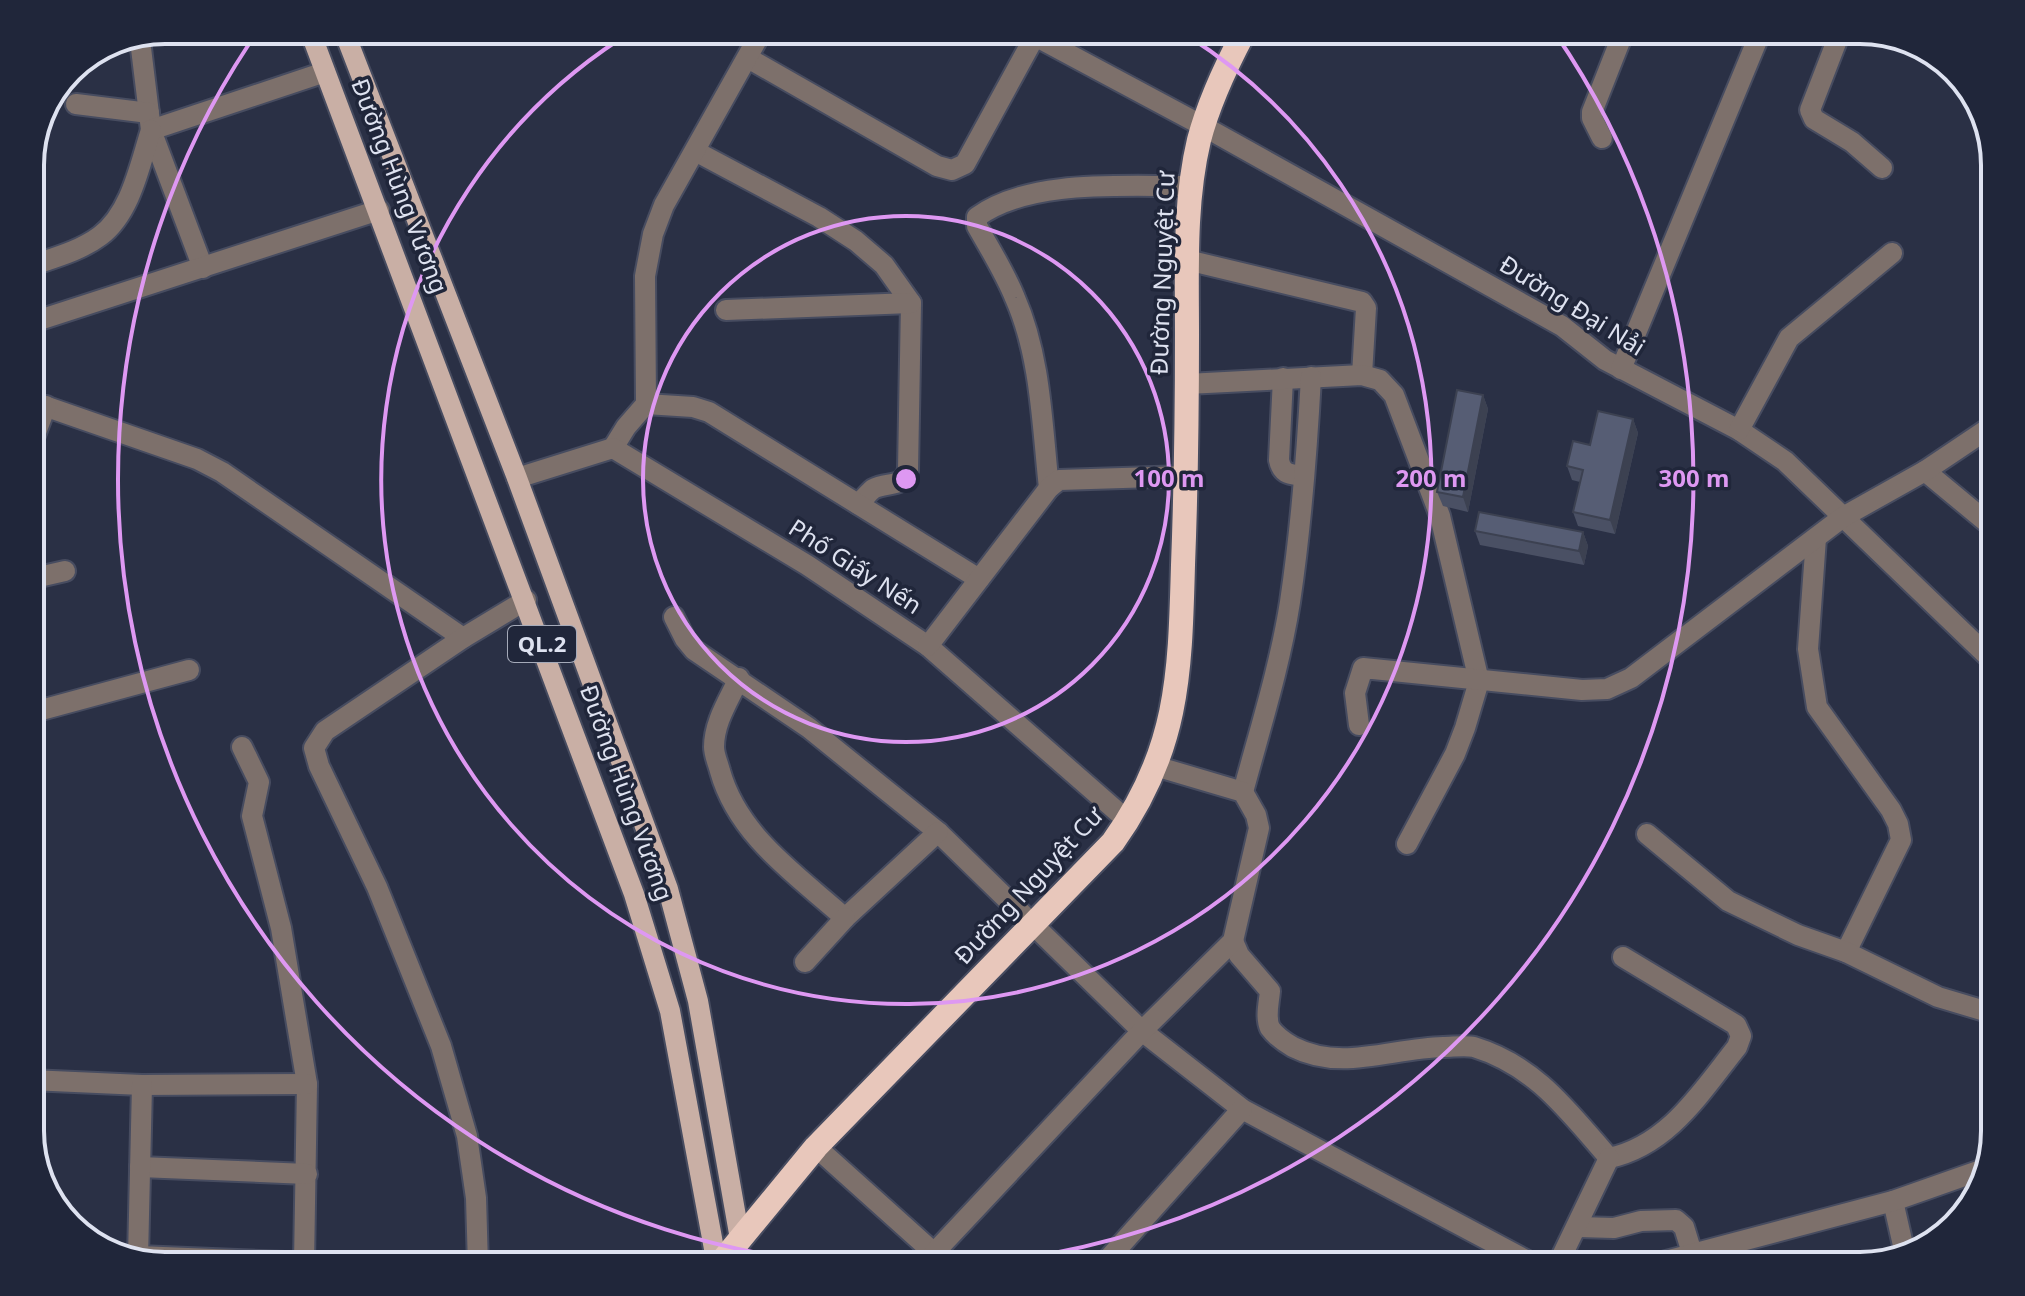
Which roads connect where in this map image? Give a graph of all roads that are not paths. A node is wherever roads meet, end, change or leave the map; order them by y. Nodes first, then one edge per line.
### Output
1 (315, 44) edge
2 (349, 44) edge
3 (755, 44) edge
4 (1030, 44) edge
5 (1049, 44) edge
6 (1238, 44) edge
7 (1619, 44) edge
8 (1756, 44) edge
9 (1836, 44) edge
10 (141, 46) edge
11 (748, 58) junction
12 (325, 72) junction
13 (76, 104) dead end
14 (150, 121) junction
15 (1203, 126) junction
16 (1602, 138) dead end
17 (695, 151) junction
18 (1882, 168) dead end
19 (1191, 186) junction
20 (379, 210) junction
21 (1892, 253) dead end
22 (1187, 260) junction
23 (44, 261) edge
24 (203, 268) junction
25 (911, 303) junction
26 (726, 310) dead end
27 (44, 319) edge
28 (1621, 369) junction
29 (1362, 375) junction
30 (1311, 377) junction
31 (1283, 378) junction
32 (1187, 384) junction
33 (646, 404) junction
34 (44, 406) edge
35 (1739, 430) junction
36 (1981, 433) edge
37 (613, 448) junction
38 (506, 452) junction
39 (474, 463) junction
40 (1925, 471) junction
41 (1186, 476) junction
42 (1304, 476) junction
43 (517, 478) junction
44 (1049, 488) junction
45 (858, 504) junction
46 (1843, 517) junction
47 (1981, 517) edge
48 (1816, 538) junction
49 (65, 571) dead end
50 (44, 576) edge
51 (979, 579) junction
52 (526, 600) junction
53 (674, 617) dead end
54 (463, 638) junction
55 (928, 646) junction
56 (1981, 650) edge
57 (189, 670) dead end
58 (739, 678) junction
59 (1479, 681) junction
60 (44, 709) edge
61 (1359, 725) dead end
62 (242, 747) dead end
63 (1155, 766) junction
64 (1243, 792) junction
65 (1128, 821) junction
66 (938, 832) junction
67 (1647, 834) dead end
68 (1407, 844) dead end
69 (845, 918) junction
70 (1034, 925) junction
71 (1233, 941) junction
72 (1846, 952) junction
73 (1623, 957) dead end
74 (805, 962) dead end
75 (1981, 1010) edge
76 (1142, 1031) junction
77 (44, 1081) edge
78 (307, 1084) junction
79 (142, 1085) junction
80 (1242, 1109) junction
81 (816, 1147) junction
82 (1609, 1158) junction
83 (140, 1167) junction
84 (1973, 1173) edge
85 (307, 1174) junction
86 (1893, 1201) junction
87 (1578, 1227) junction
88 (740, 1239) junction
89 (1903, 1244) edge
90 (138, 1249) edge
91 (304, 1252) edge
92 (478, 1252) edge
93 (715, 1252) edge
94 (729, 1252) edge
95 (742, 1252) edge
96 (925, 1252) edge
97 (940, 1252) edge
98 (1114, 1252) edge
99 (1511, 1252) edge
100 (1565, 1252) edge
101 (1692, 1252) edge
102 (1696, 1252) edge

1 - 12 main road, Đường Hùng Vương / QL.2
2 - 38 main road, Đường Hùng Vương / QL.2
3 - 11 street
4 - 11 street
5 - 15 street, Đường Đại Nải
6 - 15 highway, Đường Nguyệt Cư
7 - 16 street
8 - 28 street
9 - 18 street
10 - 14 street
11 - 17 street
12 - 14 street
12 - 20 main road, Đường Hùng Vương / QL.2
13 - 14 street
14 - 23 street
14 - 24 street
15 - 19 highway, Đường Nguyệt Cư
15 - 28 street, Đường Đại Nải
17 - 25 street
17 - 33 street
19 - 22 highway, Đường Nguyệt Cư
19 - 44 street
20 - 24 street
20 - 39 main road, Đường Hùng Vương / QL.2
21 - 35 street
22 - 29 street
22 - 32 highway, Đường Nguyệt Cư
24 - 27 street
25 - 26 street
25 - 45 street
28 - 35 street, Đường Đại Nải
29 - 30 street
29 - 59 street
30 - 31 street
30 - 42 street
31 - 32 street
31 - 42 street
32 - 41 highway, Đường Nguyệt Cư
33 - 37 street
33 - 45 street
34 - 54 street
35 - 46 street, Đường Đại Nải
36 - 40 street
37 - 43 street
37 - 55 street, Phố Giấy Nến
38 - 39 main road
38 - 43 main road, Đường Hùng Vương / QL.2
39 - 52 main road, Đường Hùng Vương / QL.2
40 - 46 street
40 - 47 street
41 - 44 street
41 - 63 highway, Đường Nguyệt Cư
42 - 64 street
43 - 88 main road, Đường Hùng Vương / QL.2
44 - 51 street
45 - 51 street
46 - 48 street
46 - 56 street, Đường Đại Nải
48 - 59 street
48 - 72 street
49 - 50 street
51 - 55 street
52 - 54 street
52 - 93 main road, Đường Hùng Vương / QL.2
53 - 58 street
54 - 92 street
55 - 65 street, Phố Giấy Nến
57 - 60 street
58 - 66 street
58 - 69 street
59 - 61 street
59 - 68 street
62 - 78 street
63 - 64 street
63 - 65 highway, Đường Nguyệt Cư
64 - 71 street
65 - 70 highway, Đường Nguyệt Cư
66 - 69 street
66 - 70 street
67 - 72 street
69 - 74 street
70 - 76 street
70 - 81 highway, Đường Nguyệt Cư
71 - 76 street
71 - 82 street
72 - 75 street
73 - 82 street
76 - 80 street
76 - 97 street
77 - 79 street
78 - 79 street
78 - 85 street
79 - 83 street
80 - 98 street
80 - 99 street
81 - 88 highway, Đường Nguyệt Cư
81 - 96 street
82 - 87 street
83 - 85 street
83 - 90 street
84 - 86 street
85 - 91 street
86 - 89 street
86 - 102 street
87 - 100 street
87 - 101 street
88 - 94 highway, Đường Nguyệt Cư
88 - 95 highway, Đường Hùng Vương / QL.2

